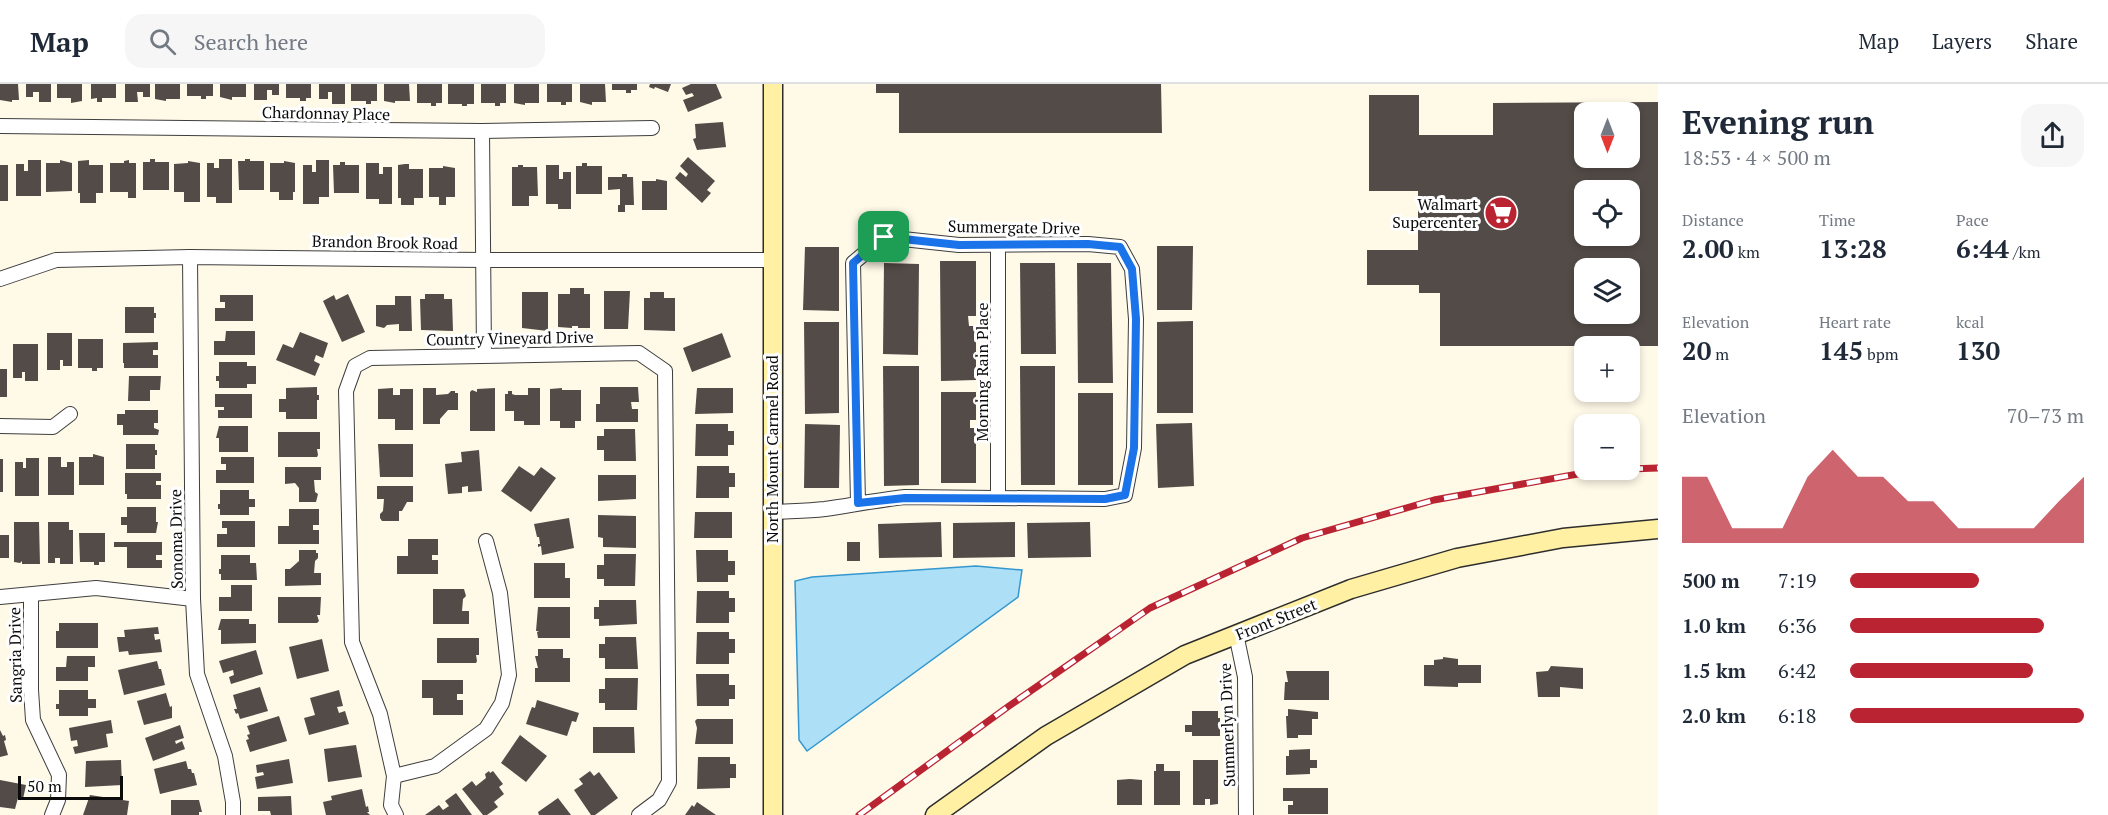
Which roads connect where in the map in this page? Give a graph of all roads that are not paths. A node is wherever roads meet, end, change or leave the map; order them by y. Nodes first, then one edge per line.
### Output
1 (773, 84) edge
2 (0, 126) edge
3 (652, 128) dead end
4 (482, 131) junction
5 (998, 245) junction
6 (190, 256) junction
7 (483, 260) junction
8 (772, 260) junction
9 (0, 279) edge
10 (484, 354) junction
11 (70, 414) dead end
12 (0, 426) edge
13 (998, 498) junction
14 (858, 503) junction
15 (773, 512) junction
16 (1658, 529) edge
17 (486, 541) dead end
18 (31, 595) junction
19 (0, 597) edge
20 (193, 599) junction
21 (1236, 634) junction
22 (394, 776) junction
23 (52, 815) edge
24 (232, 815) edge
25 (396, 815) edge
26 (639, 815) edge
27 (773, 815) edge
28 (935, 815) edge
29 (1246, 815) edge

1 - 8 street, North Mount Carmel Road
2 - 4 street, Chardonnay Place
3 - 4 street, Chardonnay Place
4 - 7 street
5 - 13 street, Morning Rain Place
5 - 13 street, Summergate Drive
5 - 14 street, Summergate Drive
6 - 7 street, Brandon Brook Road
6 - 9 street, Brandon Brook Road
6 - 20 street, Sonoma Drive
7 - 8 street, Brandon Brook Road
7 - 10 street
8 - 15 street, North Mount Carmel Road
10 - 22 street, Country Vineyard Drive
10 - 26 street, Country Vineyard Drive
11 - 12 street
13 - 14 street, Summergate Drive
14 - 15 street, Summergate Drive
15 - 27 street, North Mount Carmel Road
16 - 21 street, Front Street
17 - 22 street
18 - 19 street
18 - 20 street
18 - 23 street, Sangria Drive
20 - 24 street, Sonoma Drive
21 - 28 street, Front Street
21 - 29 street, Summerlyn Drive
22 - 25 street, Country Vineyard Drive

